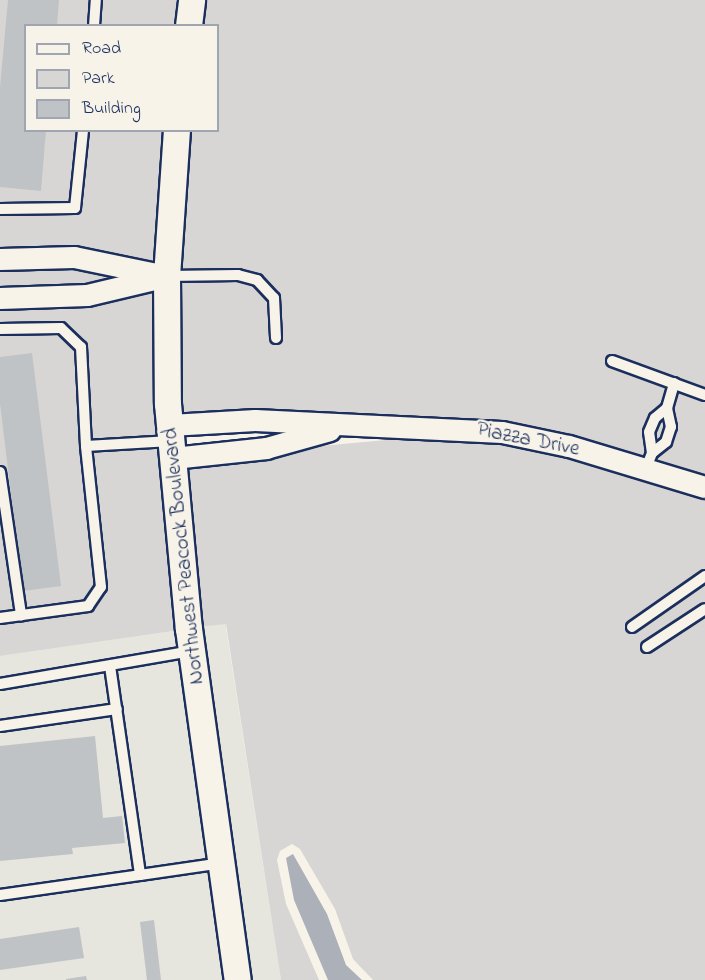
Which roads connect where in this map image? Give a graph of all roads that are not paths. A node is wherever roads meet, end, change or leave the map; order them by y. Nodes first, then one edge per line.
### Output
1 (96, 0) edge
2 (192, 0) edge
3 (94, 24) edge
4 (189, 24) edge
5 (83, 132) edge
6 (177, 132) edge
7 (0, 209) edge
8 (0, 259) edge
9 (167, 276) junction
10 (0, 298) edge
11 (0, 329) edge
12 (276, 338) dead end
13 (612, 361) dead end
14 (674, 383) junction
15 (705, 395) edge
16 (667, 408) junction
17 (345, 426) junction
18 (172, 441) junction
19 (86, 446) junction
20 (649, 461) junction
21 (0, 472) edge
22 (705, 487) edge
23 (705, 576) edge
24 (705, 609) edge
25 (21, 615) junction
26 (0, 618) edge
27 (632, 627) dead end
28 (647, 647) dead end
29 (192, 651) junction
30 (110, 666) junction
31 (0, 684) edge
32 (117, 709) junction
33 (0, 726) edge
34 (223, 863) junction
35 (140, 875) junction
36 (0, 895) edge
37 (238, 980) edge

1 - 3 lane
2 - 4 street
5 - 7 lane
6 - 9 street, Northwest Peacock Boulevard
8 - 9 street
9 - 10 street
9 - 12 lane
9 - 18 street, Northwest Peacock Boulevard
11 - 19 lane
13 - 14 lane
14 - 15 lane
14 - 16 lane
16 - 20 lane
16 - 20 lane
17 - 18 street, Piazza Drive
17 - 18 street, Piazza Drive
17 - 20 street, Piazza Drive
18 - 19 lane
18 - 29 street, Northwest Peacock Boulevard
19 - 25 lane
20 - 22 street, Piazza Drive
21 - 25 lane
23 - 27 lane
24 - 28 lane
25 - 26 lane
29 - 30 lane
29 - 34 street, Northwest Peacock Boulevard
30 - 31 lane
30 - 32 lane
32 - 33 lane
32 - 35 lane
34 - 35 lane
34 - 37 street, Northwest Peacock Boulevard
35 - 36 lane

